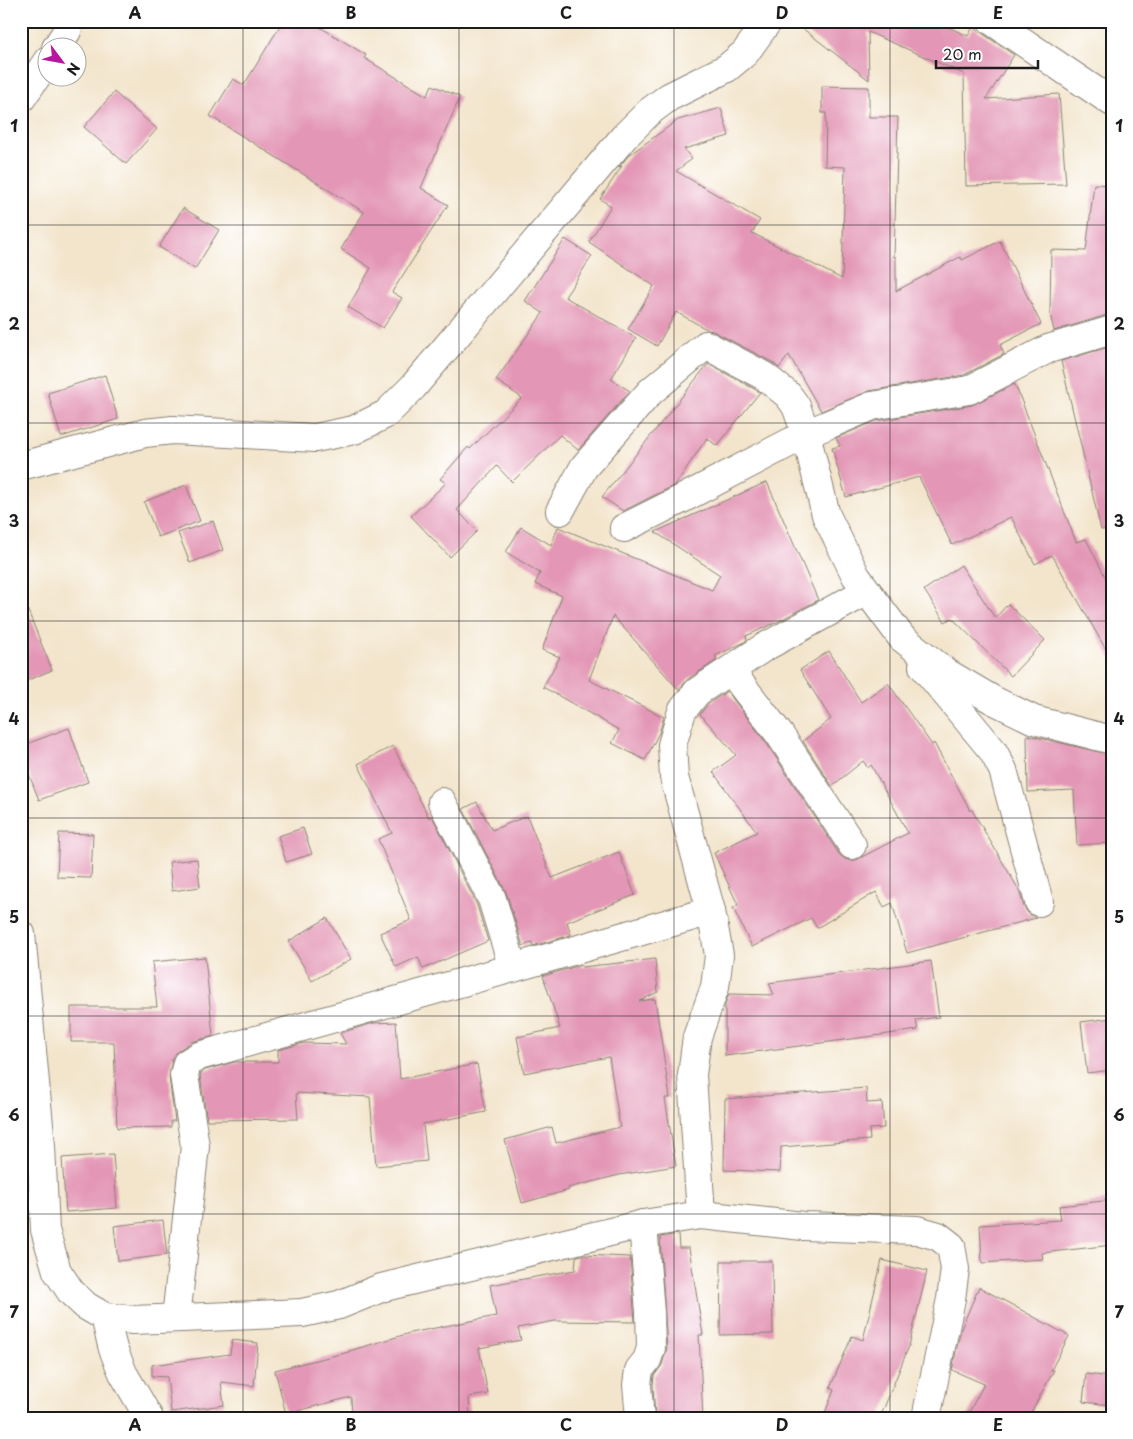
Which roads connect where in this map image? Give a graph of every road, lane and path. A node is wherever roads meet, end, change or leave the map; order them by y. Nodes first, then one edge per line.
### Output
1 (70, 21) edge
2 (768, 21) edge
3 (992, 21) edge
4 (62, 38) edge
5 (38, 74) edge
6 (21, 98) edge
7 (1112, 102) edge
8 (1112, 330) edge
9 (806, 434) junction
10 (21, 466) edge
11 (560, 511) dead end
12 (624, 528) dead end
13 (867, 591) junction
14 (902, 638) junction
15 (730, 670) junction
16 (1112, 740) edge
17 (442, 802) dead end
18 (852, 845) dead end
19 (1039, 902) dead end
20 (711, 910) junction
21 (21, 935) edge
22 (513, 968) junction
23 (701, 1215) junction
24 (643, 1224) junction
25 (105, 1317) junction
26 (176, 1318) junction
27 (150, 1418) edge
28 (640, 1418) edge
29 (926, 1418) edge

1 - 4 street
2 - 10 street
3 - 7 street
5 - 6 street
8 - 9 street
9 - 11 street
9 - 12 street
9 - 13 street
13 - 14 street
13 - 15 street
14 - 16 street
14 - 19 street
15 - 18 street
15 - 20 street
17 - 22 street
20 - 22 street
20 - 23 street
21 - 25 street
22 - 26 street
23 - 24 street
23 - 29 street
24 - 26 street
24 - 28 street
25 - 26 street
25 - 27 street

